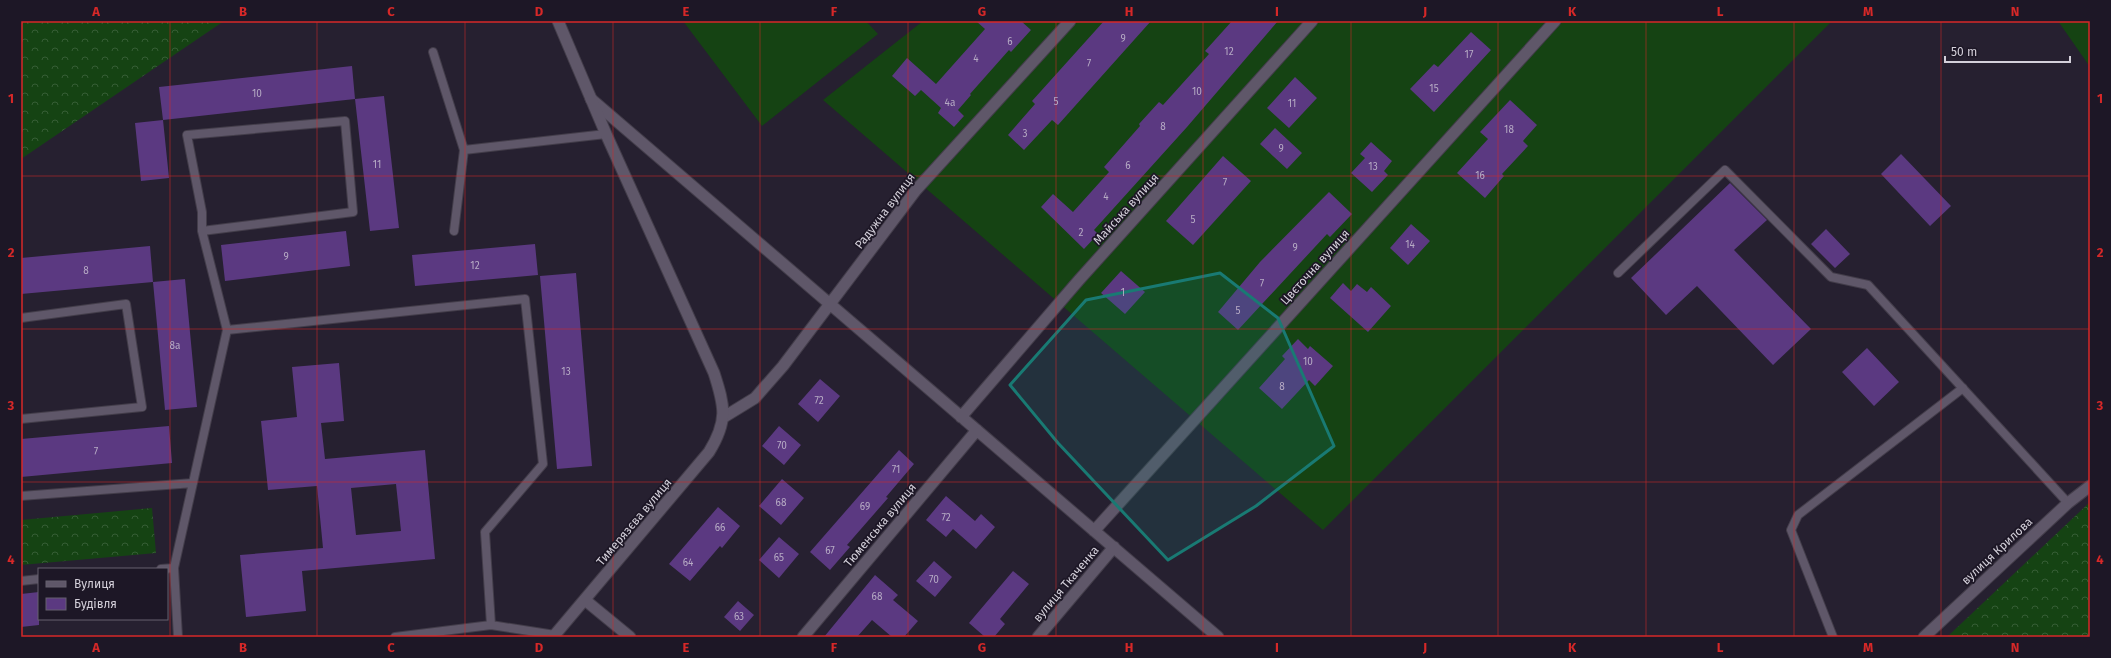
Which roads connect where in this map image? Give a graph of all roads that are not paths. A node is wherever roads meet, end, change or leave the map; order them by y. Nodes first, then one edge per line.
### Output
1 (558, 21) edge
2 (1070, 21) edge
3 (1312, 21) edge
4 (1555, 21) edge
5 (433, 52) dead end
6 (591, 99) junction
7 (606, 134) junction
8 (464, 150) junction
9 (202, 231) junction
10 (454, 232) dead end
11 (1618, 273) dead end
12 (830, 305) junction
13 (21, 318) edge
14 (228, 330) junction
15 (1963, 388) junction
16 (724, 417) junction
17 (961, 417) junction
18 (21, 419) edge
19 (977, 430) junction
20 (193, 483) junction
21 (2090, 486) edge
22 (21, 496) edge
23 (2068, 503) junction
24 (1094, 531) junction
25 (1114, 547) junction
26 (168, 568) edge
27 (174, 568) junction
28 (38, 579) edge
29 (21, 581) edge
30 (585, 600) junction
31 (491, 625) junction
32 (554, 636) edge
33 (178, 637) edge
34 (395, 637) edge
35 (630, 637) edge
36 (803, 637) edge
37 (1038, 637) edge
38 (1218, 637) edge
39 (1833, 637) edge
40 (1924, 637) edge

1 - 6 street
2 - 12 street, Радужна вулиця
3 - 17 street, Майська вулиця
4 - 24 street, Цвєточна вулиця
5 - 8 lane
6 - 7 street
6 - 12 street
7 - 8 lane
7 - 16 street
8 - 10 lane
9 - 9 lane
9 - 14 lane
11 - 15 lane
12 - 16 street, Радужна вулиця
12 - 17 street
13 - 18 lane
14 - 20 lane
14 - 31 lane
15 - 23 lane
15 - 39 lane
16 - 30 street, Тимерязєва вулиця
17 - 19 street
19 - 24 street
19 - 36 street, Тюменська вулиця
20 - 22 lane
20 - 27 lane
21 - 23 street, вулиця Крилова
23 - 40 street, вулиця Крилова
24 - 25 street
25 - 37 street, вулиця Ткаченка
25 - 38 street
26 - 27 lane
27 - 33 lane
28 - 29 lane
30 - 32 street, Тимерязєва вулиця
30 - 35 street
31 - 32 lane
31 - 34 lane

